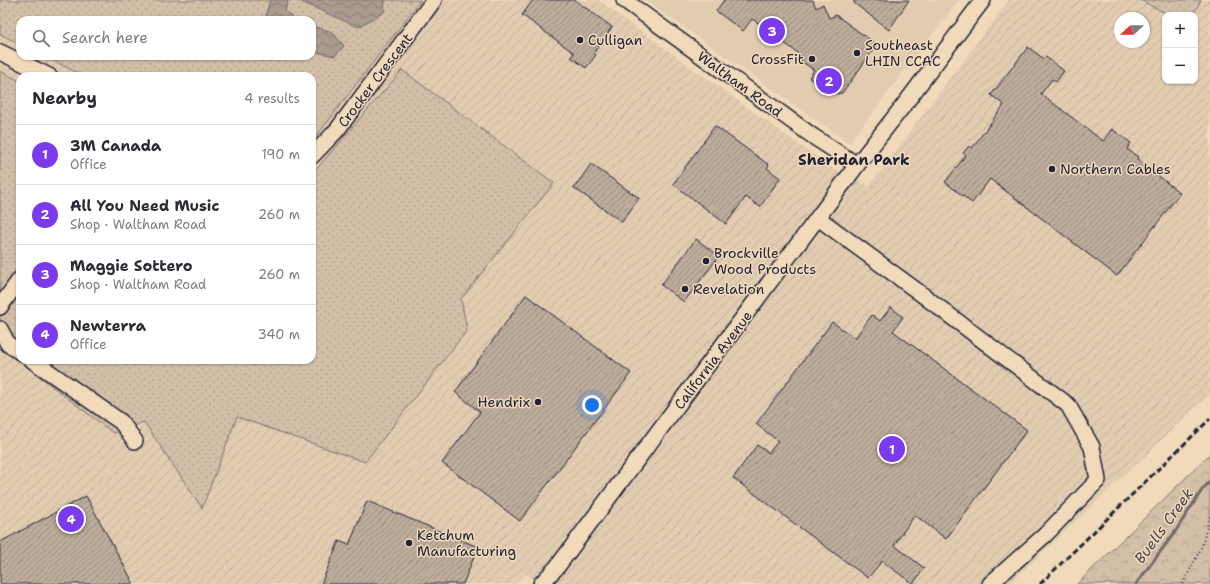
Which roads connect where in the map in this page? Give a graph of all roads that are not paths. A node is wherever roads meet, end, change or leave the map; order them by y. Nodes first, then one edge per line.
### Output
1 (434, 0) edge
2 (624, 0) edge
3 (983, 0) edge
4 (0, 52) edge
5 (16, 60) edge
6 (16, 60) edge
7 (41, 72) edge
8 (316, 152) edge
9 (857, 165) junction
10 (818, 218) junction
11 (16, 285) edge
12 (0, 307) edge
13 (0, 329) edge
14 (16, 349) edge
15 (38, 364) edge
16 (135, 441) dead end
17 (542, 584) edge
18 (990, 584) edge

1 - 8 street, Crocker Crescent
2 - 9 street, Waltham Road
3 - 9 street, California Avenue
4 - 6 street
5 - 7 street
9 - 10 street, California Avenue
10 - 17 street, California Avenue
10 - 18 street
11 - 12 street
13 - 14 street
15 - 16 street

